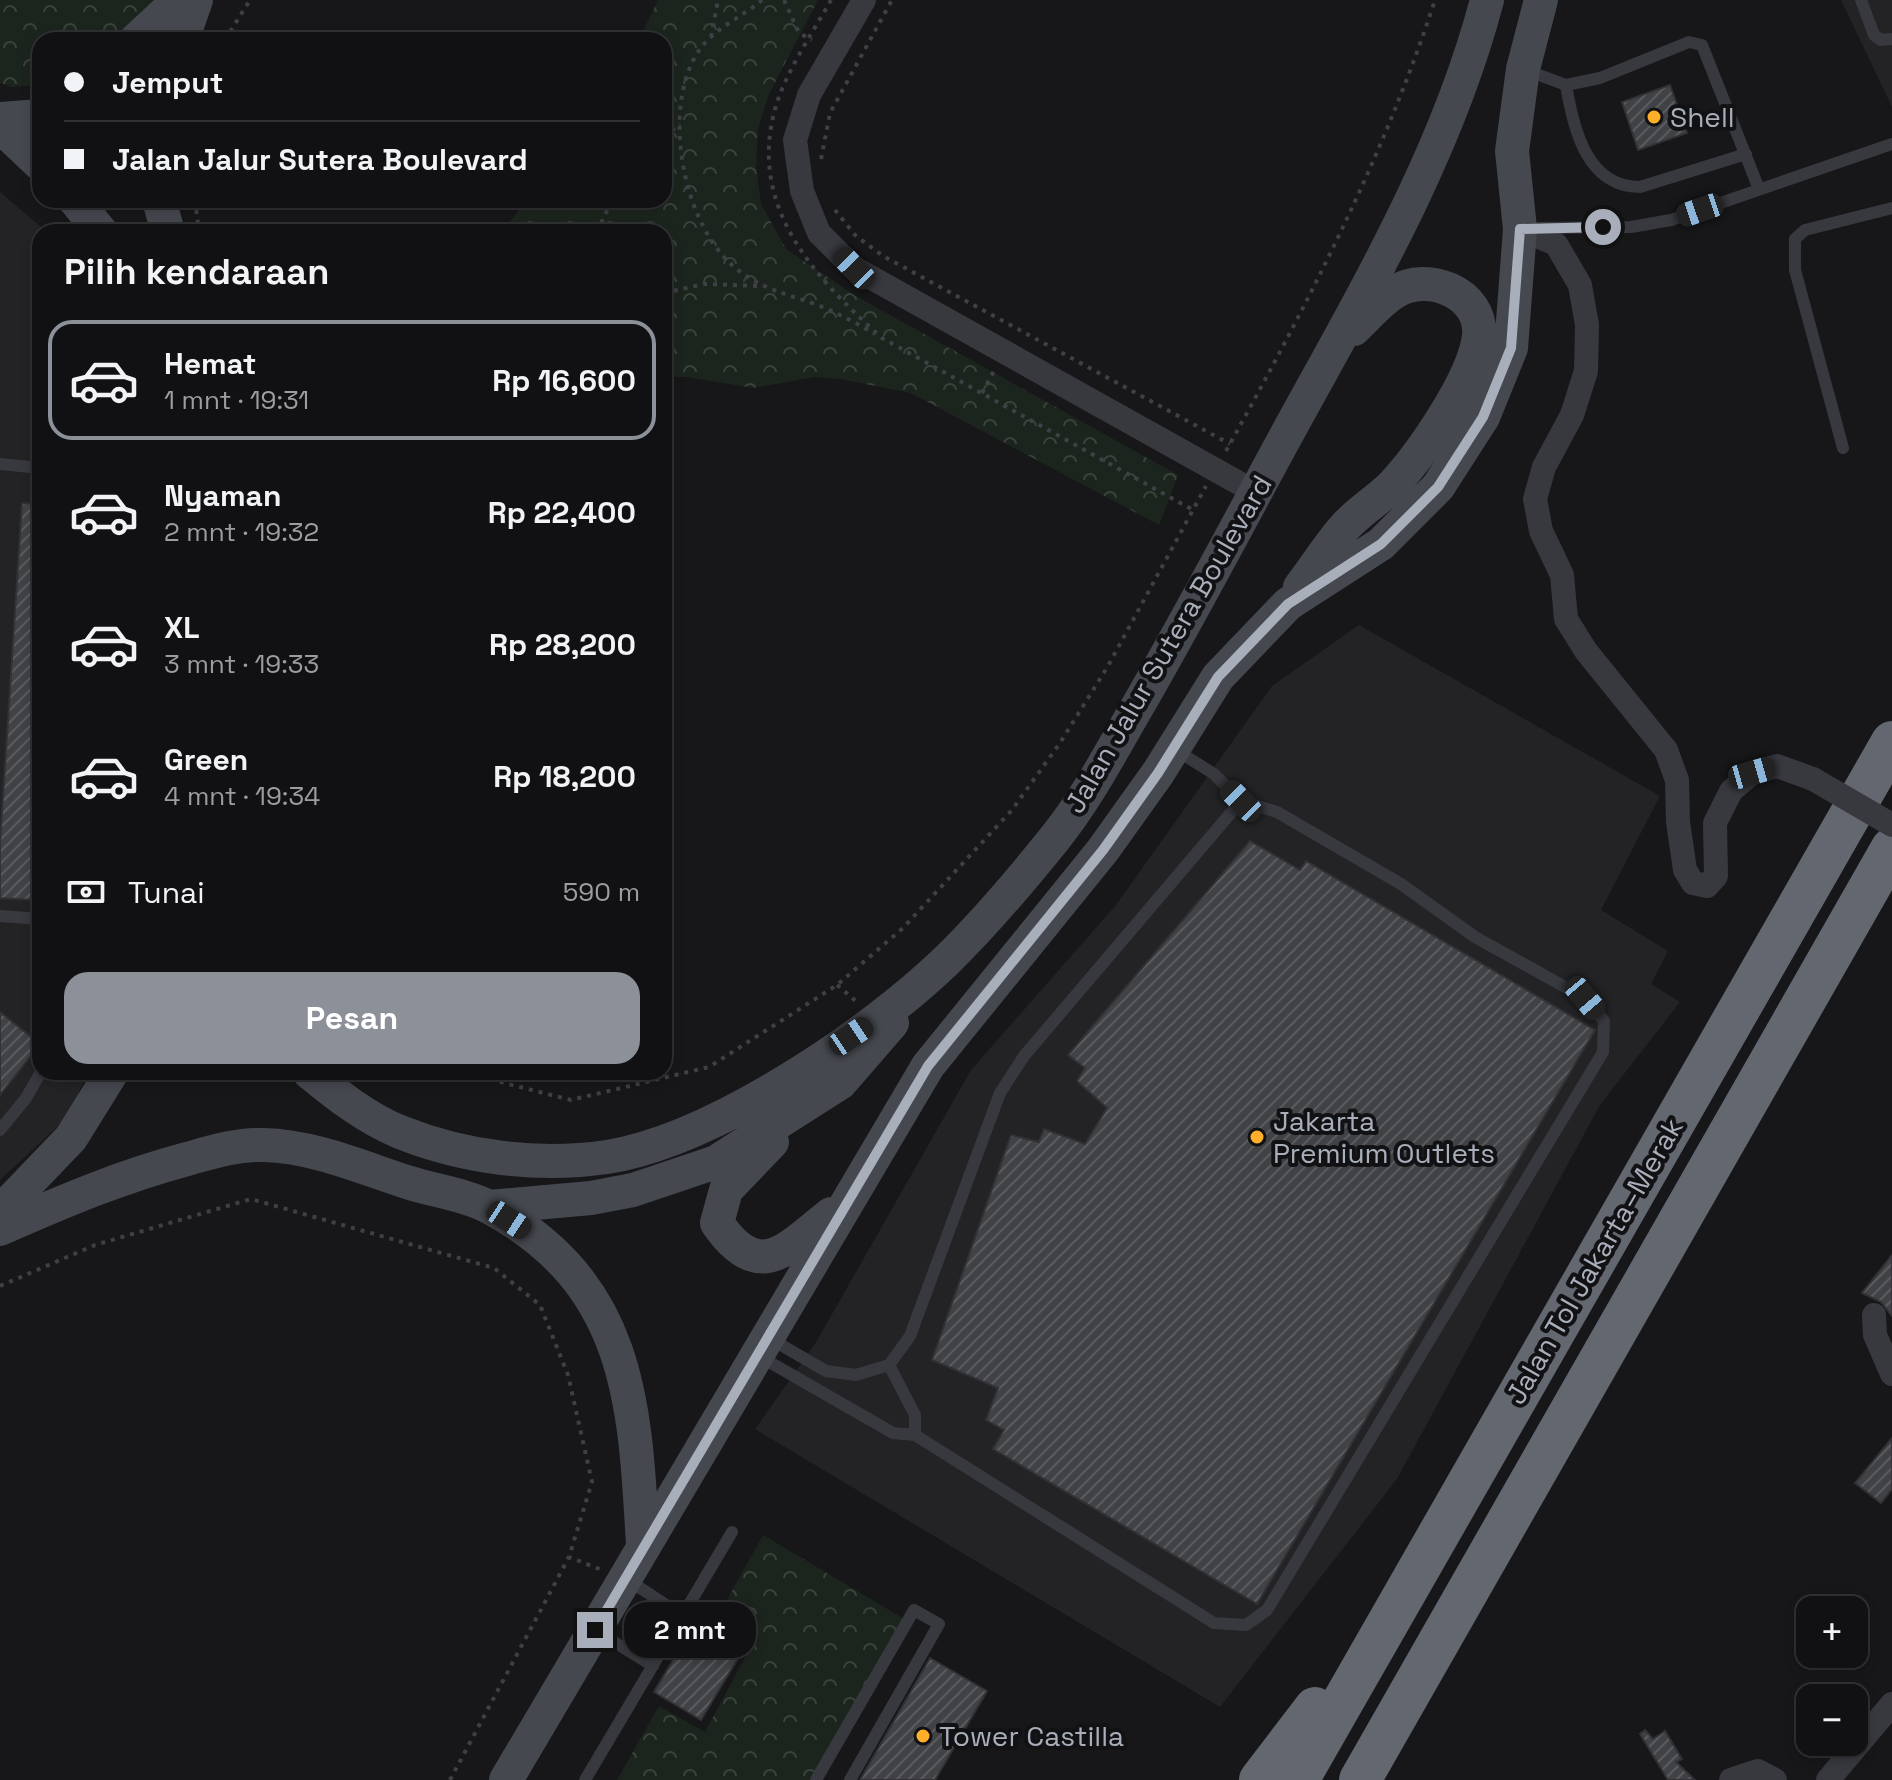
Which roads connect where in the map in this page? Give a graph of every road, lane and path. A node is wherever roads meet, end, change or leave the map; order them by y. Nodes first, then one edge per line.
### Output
1 (179, 0) edge
2 (196, 0) edge
3 (250, 0) edge
4 (718, 0) edge
5 (762, 0) edge
6 (784, 0) edge
7 (864, 0) edge
8 (892, 0) edge
9 (1435, 0) edge
10 (1487, 0) edge
11 (1541, 0) edge
12 (1861, 0) edge
13 (145, 32) edge
14 (185, 32) edge
15 (230, 32) edge
16 (711, 37) junction
17 (809, 39) dead end
18 (1892, 39) edge
19 (1523, 69) junction
20 (1566, 85) junction
21 (32, 117) edge
22 (0, 119) edge
23 (680, 124) junction
24 (0, 126) edge
25 (672, 130) edge
26 (1892, 144) edge
27 (1746, 154) junction
28 (32, 156) edge
29 (821, 164) dead end
30 (1759, 189) junction
31 (832, 203) dead end
32 (82, 208) edge
33 (1892, 208) edge
34 (94, 224) edge
35 (1520, 229) junction
36 (763, 286) junction
37 (672, 291) edge
38 (882, 338) dead end
39 (1335, 347) junction
40 (1230, 444) junction
41 (1843, 448) dead end
42 (0, 464) edge
43 (32, 467) edge
44 (1215, 470) junction
45 (1255, 492) junction
46 (1288, 604) junction
47 (1892, 742) edge
48 (1173, 749) junction
49 (1241, 801) junction
50 (1892, 825) edge
51 (1892, 848) edge
52 (0, 916) edge
53 (32, 918) edge
54 (946, 961) junction
55 (672, 1076) edge
56 (36, 1080) edge
57 (107, 1080) edge
58 (319, 1080) edge
59 (492, 1080) edge
60 (655, 1080) edge
61 (840, 1083) junction
62 (0, 1130) edge
63 (869, 1163) junction
64 (489, 1207) junction
65 (0, 1212) edge
66 (0, 1229) edge
67 (0, 1286) edge
68 (1874, 1315) dead end
69 (762, 1346) junction
70 (889, 1365) junction
71 (1892, 1374) edge
72 (915, 1435) junction
73 (732, 1532) dead end
74 (643, 1546) junction
75 (569, 1557) junction
76 (626, 1578) junction
77 (1468, 1591) junction
78 (1399, 1600) junction
79 (683, 1616) junction
80 (595, 1630) junction
81 (653, 1666) junction
82 (1892, 1704) edge
83 (513, 1775) edge
84 (450, 1780) edge
85 (585, 1780) edge
86 (816, 1780) edge
87 (850, 1780) edge
88 (1260, 1780) edge
89 (1298, 1780) edge
90 (1360, 1780) edge
91 (1388, 1780) edge
92 (1731, 1780) edge
93 (1775, 1780) edge
94 (1828, 1780) edge

1 - 13 main road
2 - 14 main road
3 - 15 path
4 - 16 path
5 - 16 path
6 - 17 path
7 - 44 street
8 - 29 path
9 - 40 path
10 - 39 main road, Jalan Jalur Sutera Boulevard
11 - 19 main road, Jalan Jalur Sutera Boulevard
12 - 18 lane
16 - 23 path
19 - 20 lane
19 - 35 main road, Jalan Jalur Sutera Boulevard
20 - 27 lane
20 - 27 lane
21 - 22 main road
23 - 25 path
23 - 36 path
24 - 28 main road
26 - 30 lane
27 - 30 lane
30 - 35 lane
31 - 40 path
32 - 34 main road
33 - 41 lane
35 - 46 main road, Jalan Jalur Sutera Boulevard
35 - 50 street, bridge
36 - 37 path
36 - 38 path
39 - 45 main road, Jalan Jalur Sutera Boulevard
39 - 46 main road
40 - 44 path
42 - 43 lane
44 - 45 street
44 - 55 path
45 - 54 main road, Jalan Jalur Sutera Boulevard
46 - 48 main road, Jalan Jalur Sutera Boulevard
47 - 78 highway, Jalan Tol Jakarta–Merak
48 - 49 lane
48 - 63 main road, Jalan Jalur Sutera Boulevard
49 - 70 lane
49 - 72 lane
51 - 77 highway, Jalan Tol Jakarta–Merak
52 - 53 lane
54 - 58 main road, Jalan Jalur Sutera Boulevard
54 - 61 main road
56 - 62 lane
57 - 65 main road
59 - 60 path
61 - 63 main road
61 - 64 main road
63 - 69 main road, Jalan Jalur Sutera Boulevard
64 - 66 main road
64 - 74 main road
67 - 75 path
68 - 71 street
69 - 70 lane
69 - 72 lane
69 - 74 main road, Jalan Jalur Sutera Boulevard
70 - 72 lane
73 - 79 lane
74 - 76 main road, Jalan Jalur Sutera Boulevard
75 - 76 path
75 - 84 path
76 - 79 lane
76 - 80 main road, Jalan Jalur Sutera Boulevard
77 - 90 highway, Jalan Tol Jakarta–Merak
77 - 91 highway
78 - 88 highway
78 - 89 highway, Jalan Tol Jakarta–Merak
79 - 81 lane
80 - 81 lane
80 - 83 main road, Jalan Jalur Sutera Boulevard
81 - 85 lane
82 - 94 street
86 - 87 lane
92 - 93 street

